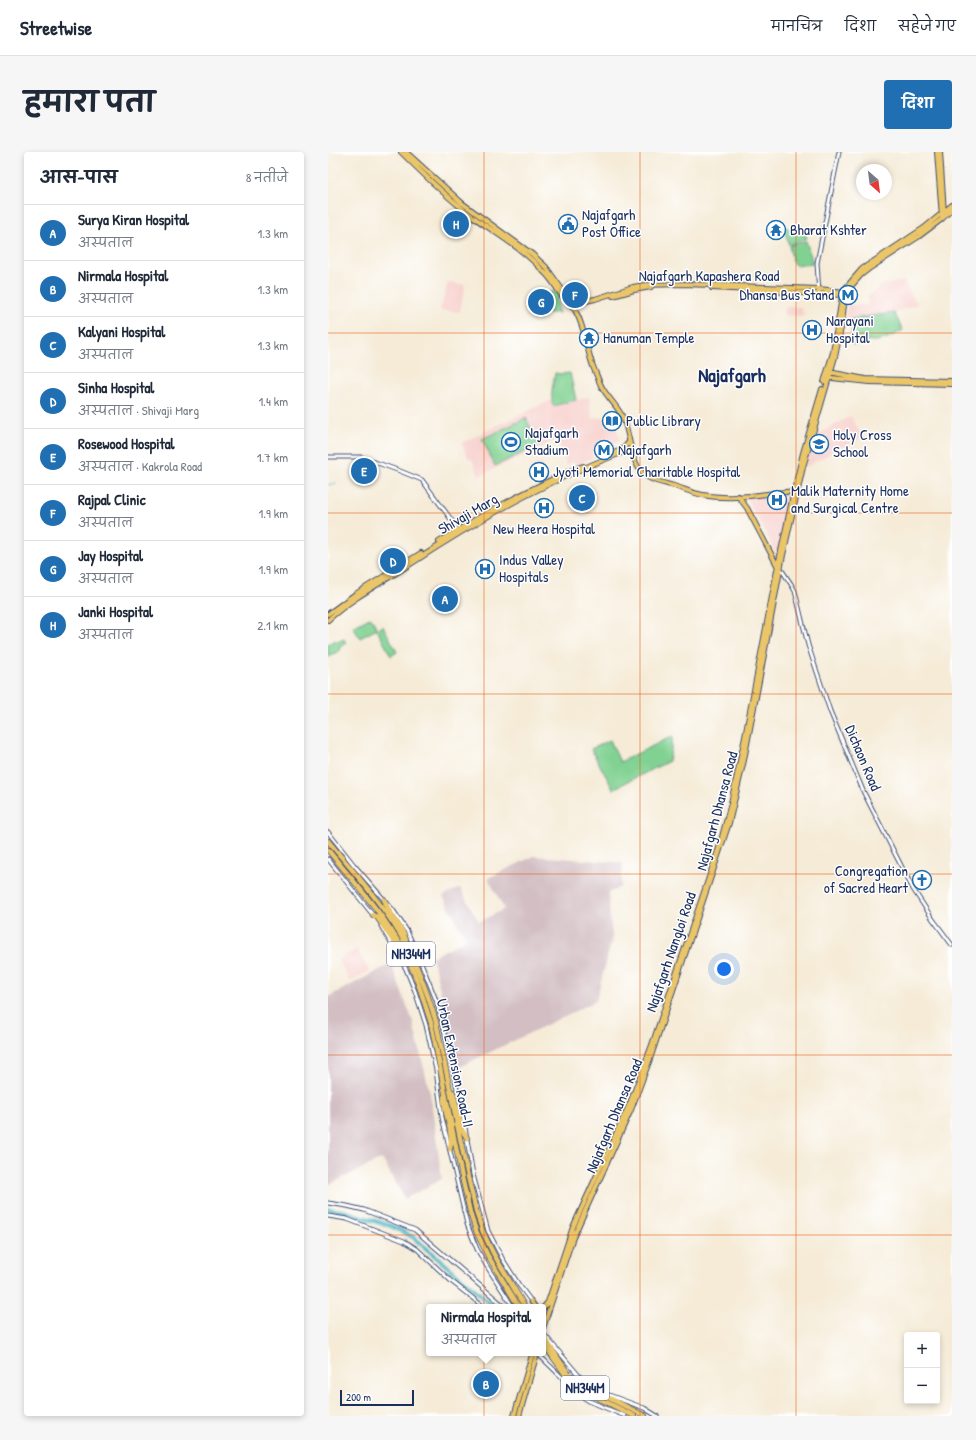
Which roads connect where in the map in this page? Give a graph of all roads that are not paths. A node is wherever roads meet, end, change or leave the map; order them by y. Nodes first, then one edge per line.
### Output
1 (401, 152) edge
2 (406, 152) edge
3 (839, 152) edge
4 (937, 152) edge
5 (940, 152) edge
6 (952, 205) edge
7 (952, 209) edge
8 (943, 216) junction
9 (819, 291) junction
10 (844, 294) junction
11 (573, 304) junction
12 (828, 374) junction
13 (952, 380) edge
14 (952, 384) edge
15 (824, 388) junction
16 (629, 442) junction
17 (632, 452) junction
18 (328, 457) edge
19 (545, 484) junction
20 (796, 491) junction
21 (738, 496) junction
22 (457, 530) junction
23 (779, 567) junction
24 (328, 614) edge
25 (328, 620) edge
26 (328, 832) edge
27 (328, 841) edge
28 (328, 850) edge
29 (328, 859) edge
30 (384, 899) junction
31 (702, 901) junction
32 (373, 915) junction
33 (952, 945) edge
34 (405, 949) junction
35 (444, 1087) junction
36 (450, 1087) junction
37 (467, 1138) junction
38 (450, 1150) junction
39 (328, 1203) edge
40 (328, 1216) edge
41 (502, 1258) junction
42 (486, 1265) junction
43 (561, 1266) junction
44 (527, 1296) junction
45 (531, 1301) joint
46 (480, 1304) edge
47 (501, 1304) edge
48 (511, 1304) edge
49 (517, 1304) edge
50 (517, 1304) edge
51 (523, 1304) edge
52 (532, 1304) edge
53 (546, 1304) edge
54 (546, 1315) edge
55 (546, 1337) edge
56 (546, 1339) edge
57 (546, 1347) edge
58 (532, 1356) edge
59 (536, 1356) edge
60 (539, 1356) edge
61 (514, 1416) edge
62 (519, 1416) edge
63 (624, 1416) edge
64 (634, 1416) edge
65 (645, 1416) edge
66 (657, 1416) edge

1 - 11 main road
2 - 11 main road
3 - 9 street
4 - 8 main road
5 - 8 main road
6 - 8 main road
7 - 8 main road
8 - 10 main road
9 - 10 main road
9 - 11 main road
10 - 12 main road
11 - 16 main road
12 - 13 main road
12 - 15 main road
14 - 15 main road
15 - 20 main road
16 - 17 main road
16 - 19 main road, Shivaji Marg
17 - 19 main road, Shivaji Marg
17 - 21 main road
18 - 22 street
19 - 22 main road, Shivaji Marg
19 - 25 main road, Shivaji Marg
20 - 21 main road
20 - 23 main road
21 - 23 main road, Dichaon Road
22 - 24 main road, Shivaji Marg
23 - 31 main road, Najafgarh Nangloi Road
23 - 31 main road, Najafgarh Dhansa Road
23 - 33 street, Dichaon Road
26 - 30 street
27 - 34 highway, Urban Extension Road-II / NH344M
28 - 34 highway, Urban Extension Road-II / NH344M
29 - 32 street
30 - 34 highway
30 - 37 street
31 - 43 main road, Najafgarh Nangloi Road
32 - 34 highway
32 - 38 street
34 - 35 highway, Urban Extension Road-II / NH344M
34 - 36 highway, Urban Extension Road-II / NH344M
35 - 38 highway
35 - 49 highway, Urban Extension Road-II / NH344M, bridge
36 - 37 highway
36 - 51 highway, Urban Extension Road-II / NH344M, bridge
37 - 41 street
38 - 42 street
39 - 47 street
40 - 46 street
41 - 42 street
41 - 44 street
42 - 48 street
43 - 53 main road, Najafgarh Nangloi Road
43 - 54 main road
44 - 45 street
44 - 50 street
45 - 52 main road
55 - 66 street
56 - 65 highway, NH344M
57 - 64 highway, NH344M
58 - 61 main road
59 - 62 main road
60 - 63 street

